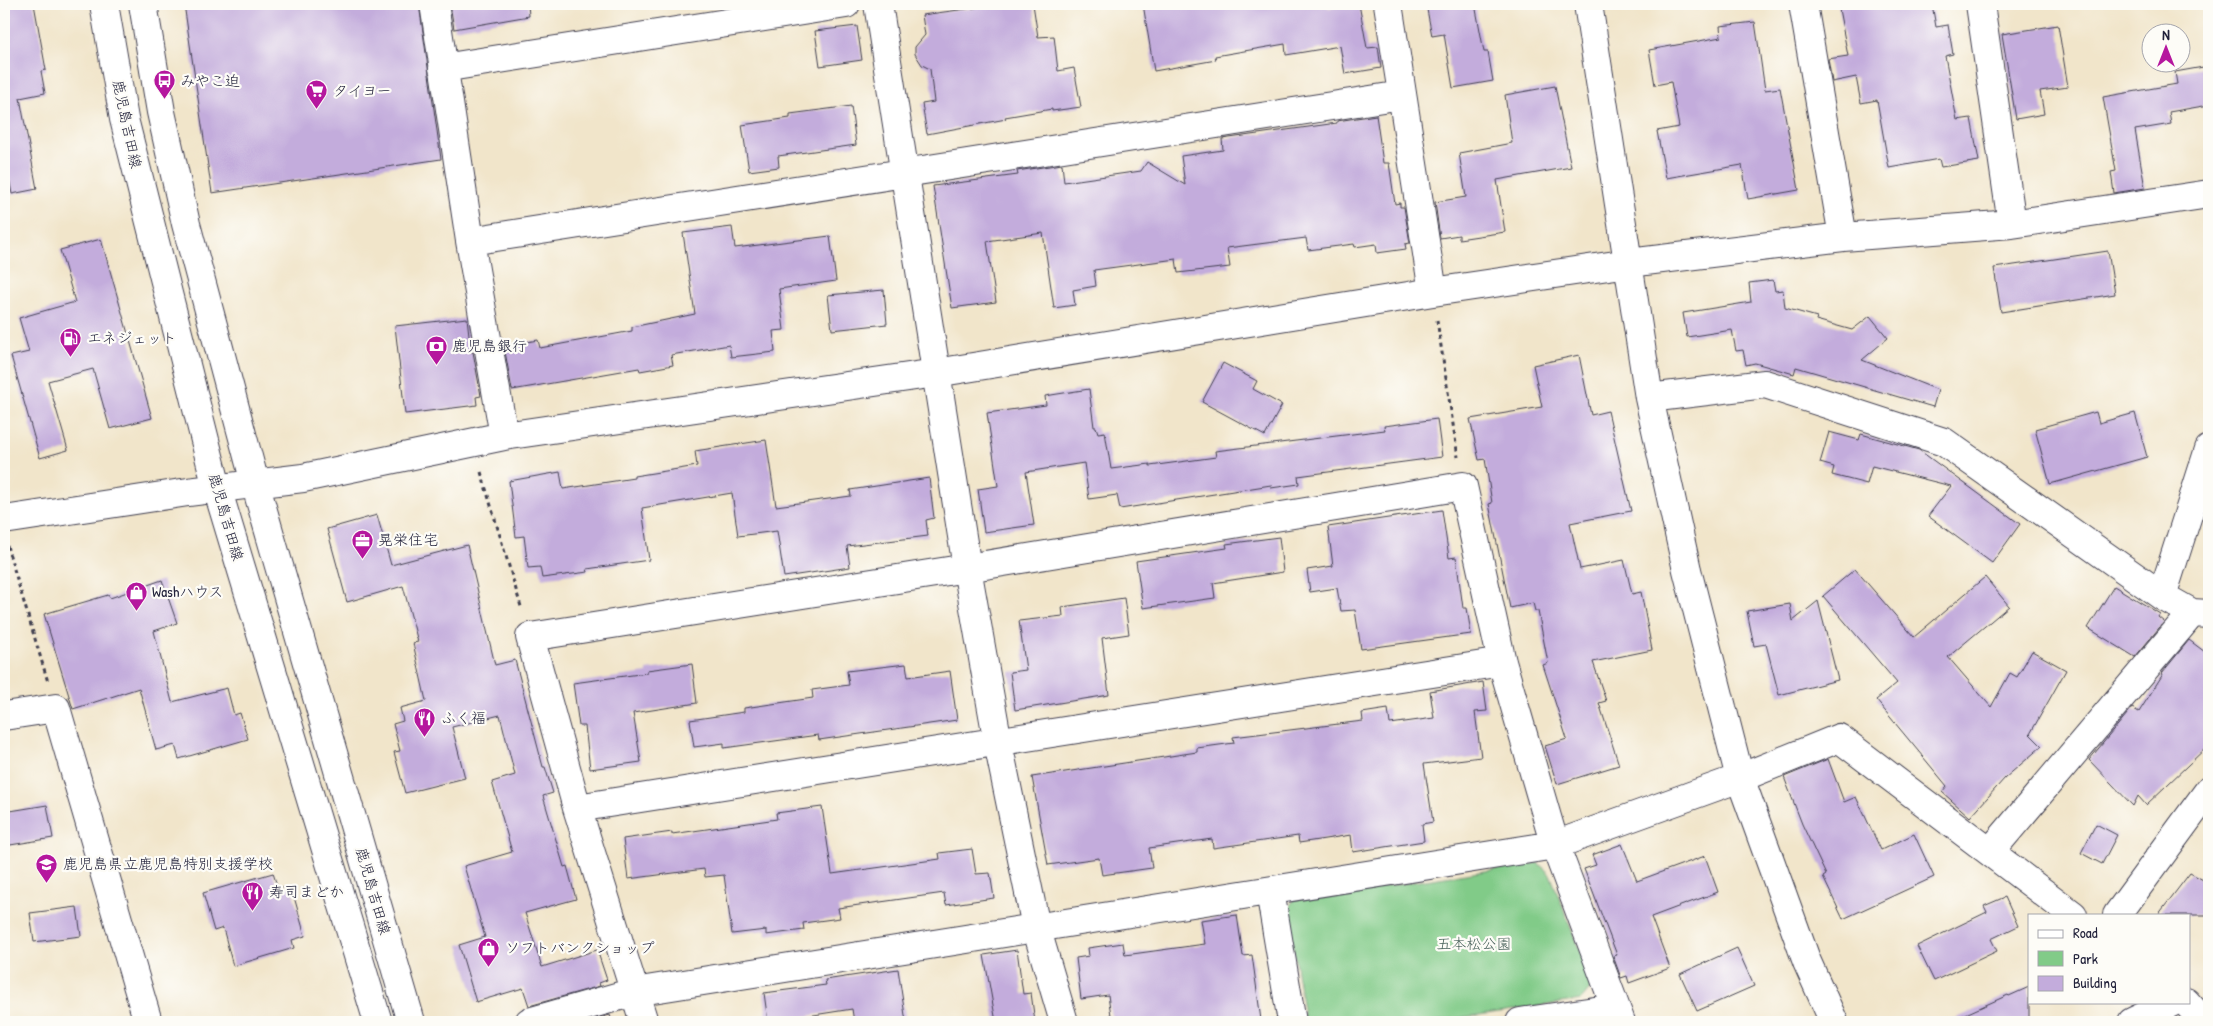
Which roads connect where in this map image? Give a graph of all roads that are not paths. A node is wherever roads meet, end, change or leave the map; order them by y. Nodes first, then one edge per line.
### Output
1 (104, 4) edge
2 (143, 4) edge
3 (434, 4) edge
4 (846, 4) edge
5 (878, 4) edge
6 (1388, 4) edge
7 (1588, 4) edge
8 (1803, 4) edge
9 (1980, 4) edge
10 (443, 68) junction
11 (1402, 95) junction
12 (906, 172) junction
13 (2209, 194) edge
14 (2012, 224) junction
15 (1843, 237) junction
16 (470, 241) junction
17 (1629, 263) junction
18 (1433, 292) junction
19 (936, 373) junction
20 (1649, 398) junction
21 (504, 436) junction
22 (2209, 449) edge
23 (255, 483) junction
24 (217, 488) junction
25 (4, 520) edge
26 (967, 568) junction
27 (2162, 596) junction
28 (2201, 613) edge
29 (1502, 662) junction
30 (4, 716) edge
31 (998, 743) junction
32 (1740, 778) junction
33 (2209, 790) edge
34 (577, 808) junction
35 (1556, 845) junction
36 (1990, 852) junction
37 (1270, 891) junction
38 (2071, 914) edge
39 (2117, 914) edge
40 (1036, 927) junction
41 (634, 992) junction
42 (2169, 1004) edge
43 (2188, 1004) edge
44 (1618, 1015) edge
45 (148, 1022) edge
46 (378, 1022) edge
47 (411, 1022) edge
48 (529, 1022) edge
49 (644, 1022) edge
50 (1064, 1022) edge
51 (1292, 1022) edge
52 (1520, 1022) edge
53 (1834, 1022) edge
54 (2132, 1022) edge
55 (2204, 1022) edge

1 - 24 street, 鹿児島吉田線
2 - 23 street, 鹿児島吉田線
3 - 10 street
4 - 10 street
5 - 12 street
6 - 11 street
7 - 17 street
8 - 15 street
9 - 14 street
10 - 16 street
11 - 12 street
11 - 18 street
12 - 16 street
12 - 19 street
13 - 14 street
14 - 15 street
15 - 17 street
16 - 21 street
17 - 18 street
17 - 20 street
18 - 19 street
19 - 21 street
19 - 26 street
20 - 27 street
20 - 32 street
21 - 23 street
22 - 27 street
23 - 24 street
23 - 47 street, 鹿児島吉田線
24 - 25 street
24 - 46 street, 鹿児島吉田線
26 - 29 street
26 - 31 street
26 - 34 street
27 - 28 street
28 - 36 street
29 - 31 street
29 - 35 street
30 - 45 street
31 - 34 street
31 - 40 street
32 - 35 street
32 - 36 street
32 - 53 street
33 - 39 street
34 - 41 street
35 - 37 street
35 - 44 street
36 - 38 street
37 - 40 street
37 - 51 street
40 - 41 street
40 - 50 street
41 - 48 street
41 - 49 street
42 - 54 street
43 - 55 street
44 - 52 street

